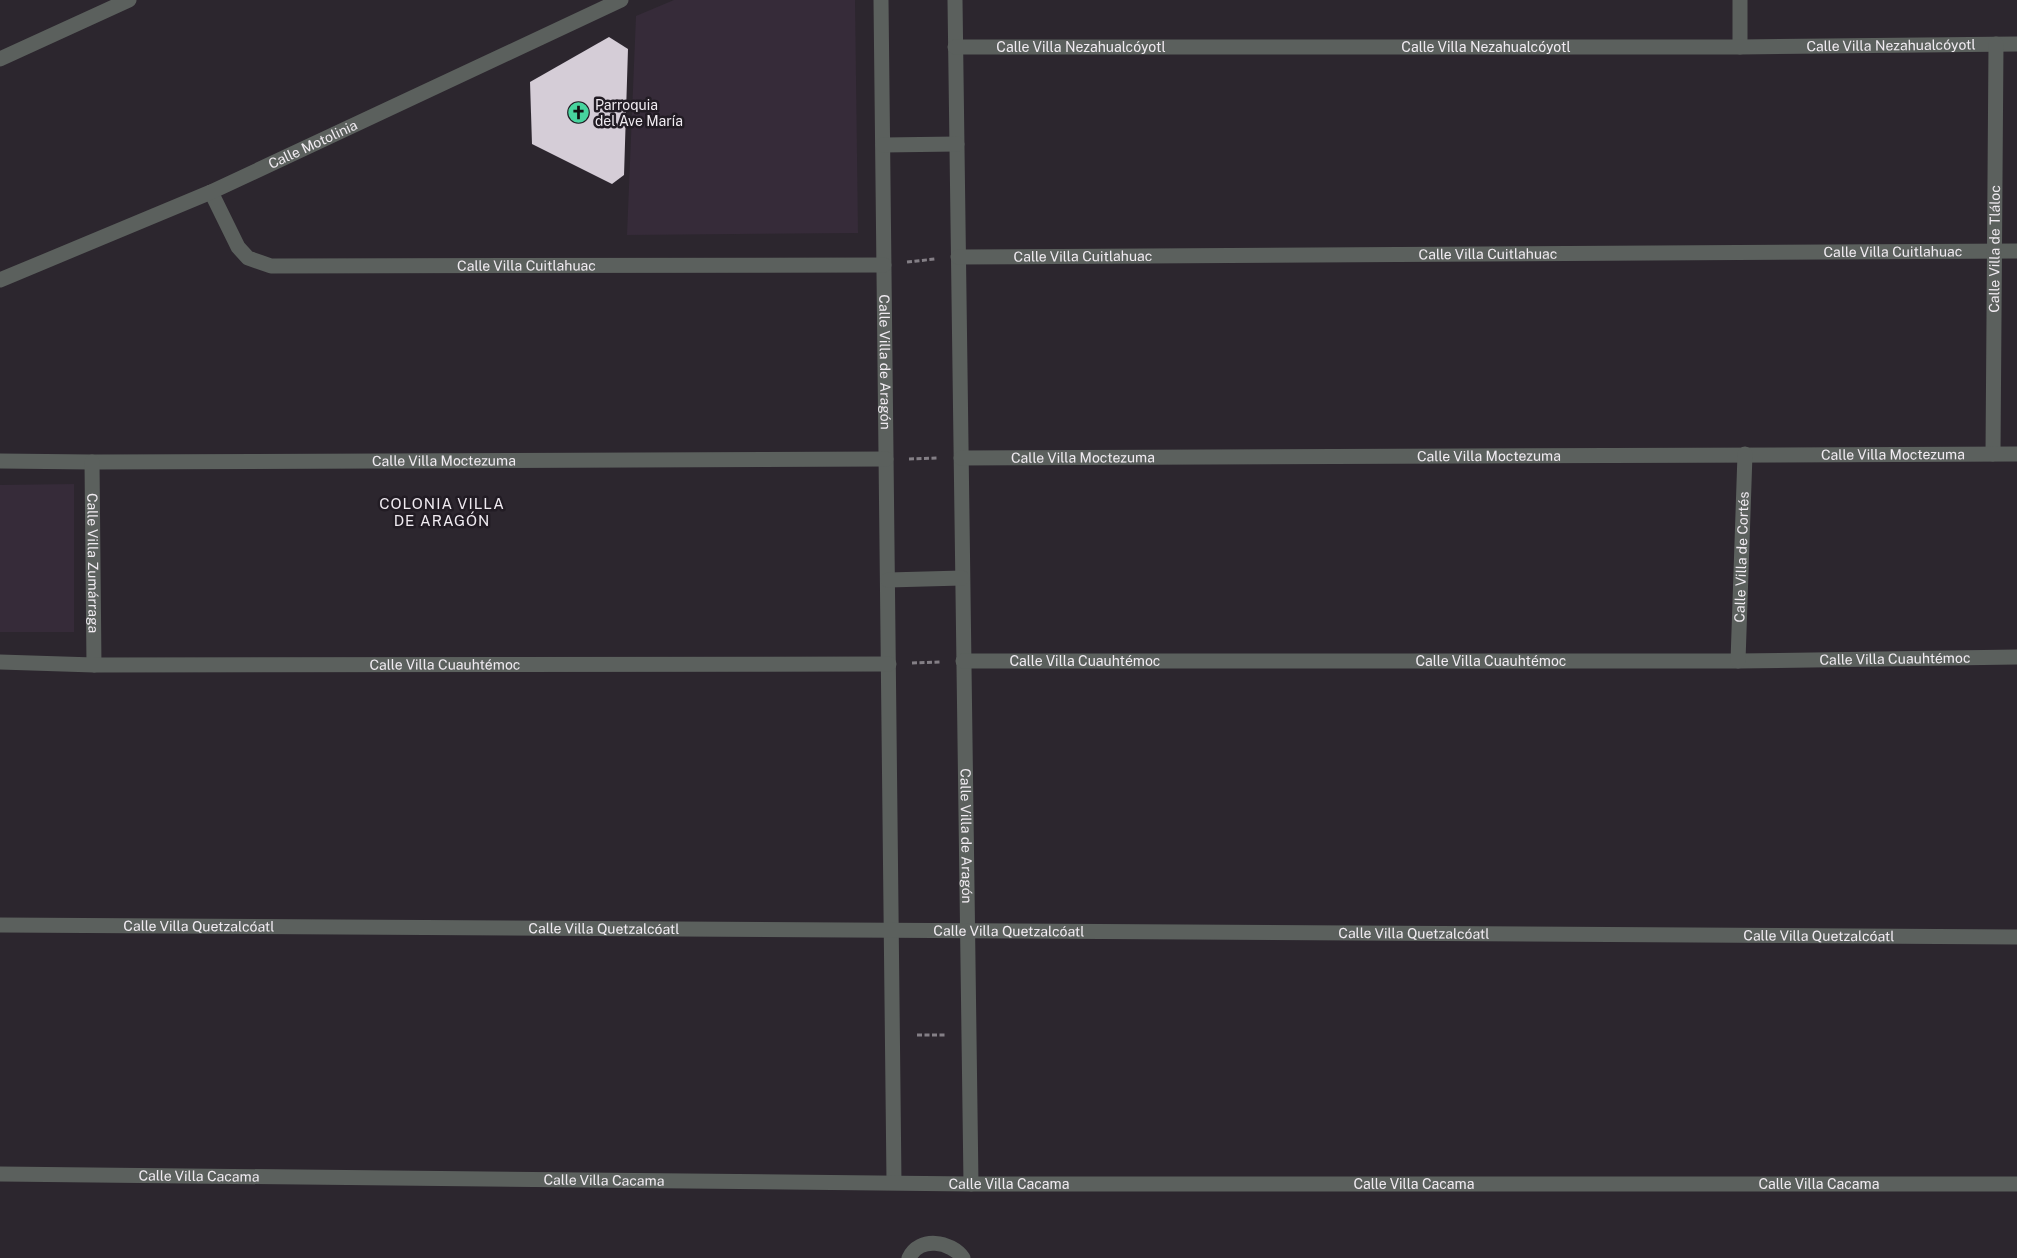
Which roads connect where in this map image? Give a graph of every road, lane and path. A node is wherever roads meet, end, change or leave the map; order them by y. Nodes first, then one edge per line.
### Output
1 (129, 0) edge
2 (622, 0) edge
3 (881, 0) edge
4 (955, 0) edge
5 (1740, 0) edge
6 (1996, 44) junction
7 (2017, 44) edge
8 (955, 46) junction
9 (1740, 47) junction
10 (0, 59) edge
11 (957, 144) junction
12 (883, 145) junction
13 (211, 192) junction
14 (1994, 251) junction
15 (2017, 251) edge
16 (958, 257) junction
17 (884, 265) junction
18 (0, 280) edge
19 (1745, 454) junction
20 (1992, 454) junction
21 (2017, 454) edge
22 (961, 458) junction
23 (886, 459) junction
24 (0, 461) edge
25 (92, 462) junction
26 (962, 578) junction
27 (888, 580) junction
28 (2017, 656) edge
29 (964, 661) junction
30 (1738, 661) junction
31 (0, 662) edge
32 (889, 664) junction
33 (94, 665) junction
34 (0, 925) edge
35 (892, 930) junction
36 (967, 931) junction
37 (2017, 937) edge
38 (893, 1035) junction
39 (969, 1035) junction
40 (0, 1174) edge
41 (894, 1182) junction
42 (971, 1184) junction
43 (2017, 1184) edge
44 (909, 1258) edge
45 (963, 1258) edge

1 - 10 street
2 - 13 street, Calle Motolinia
3 - 12 street, Calle Villa de Aragón
4 - 8 street, Calle Villa de Aragón
5 - 9 street
6 - 7 street, Calle Villa Nezahualcóyotl
6 - 9 street, Calle Villa Nezahualcóyotl
6 - 14 street, Calle Villa de Tláloc
8 - 9 street, Calle Villa Nezahualcóyotl
8 - 11 street, Calle Villa de Aragón
11 - 12 street
11 - 16 street, Calle Villa de Aragón
12 - 17 street, Calle Villa de Aragón
13 - 17 street, Calle Villa Cuitlahuac
13 - 18 street, Calle Motolinia
14 - 15 street, Calle Villa Cuitlahuac
14 - 16 street, Calle Villa Cuitlahuac
14 - 20 street, Calle Villa de Tláloc
16 - 17 path
16 - 22 street, Calle Villa de Aragón
17 - 23 street, Calle Villa de Aragón
19 - 20 street, Calle Villa Moctezuma
19 - 22 street, Calle Villa Moctezuma
19 - 30 street, Calle Villa de Cortés
20 - 21 street, Calle Villa Moctezuma
22 - 23 path
22 - 26 street, Calle Villa de Aragón
23 - 25 street, Calle Villa Moctezuma
23 - 27 street, Calle Villa de Aragón
24 - 25 street, Calle Villa Moctezuma
25 - 33 street, Calle Villa Zumárraga
26 - 27 street
26 - 29 street, Calle Villa de Aragón
27 - 32 street, Calle Villa de Aragón
28 - 30 street, Calle Villa Cuauhtémoc
29 - 30 street, Calle Villa Cuauhtémoc
29 - 32 path
29 - 36 street, Calle Villa de Aragón
31 - 33 street, Calle Villa Cuauhtémoc
32 - 33 street, Calle Villa Cuauhtémoc
32 - 35 street, Calle Villa de Aragón
34 - 35 street, Calle Villa Quetzalcóatl
35 - 36 street, Calle Villa Quetzalcóatl
35 - 38 street, Calle Villa de Aragón
36 - 37 street, Calle Villa Quetzalcóatl
36 - 39 street, Calle Villa de Aragón
38 - 39 path
38 - 41 street, Calle Villa de Aragón
39 - 42 street, Calle Villa de Aragón
40 - 41 street, Calle Villa Cacama
41 - 42 street, Calle Villa Cacama
42 - 43 street, Calle Villa Cacama
44 - 45 street

